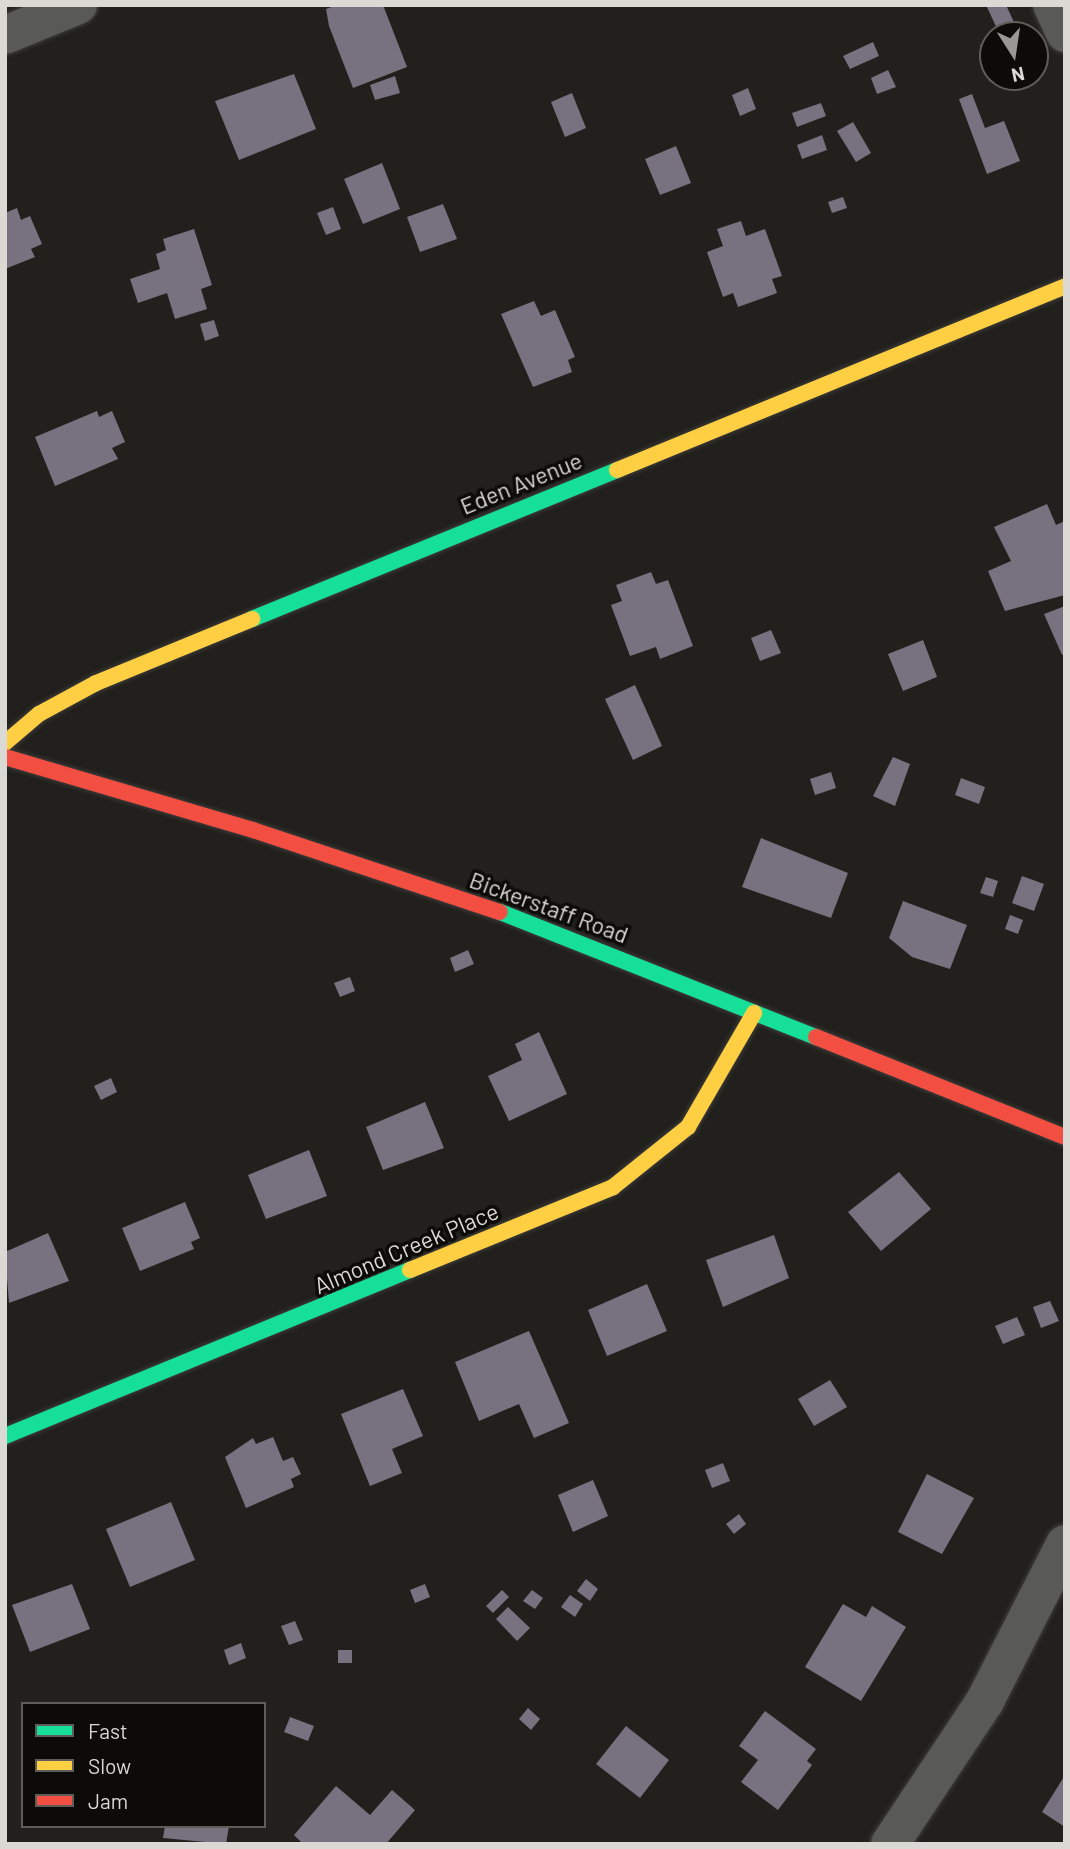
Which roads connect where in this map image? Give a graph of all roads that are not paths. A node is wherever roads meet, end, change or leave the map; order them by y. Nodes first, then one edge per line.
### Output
1 (78, 5) edge
2 (1052, 5) edge
3 (1065, 33) edge
4 (5, 35) edge
5 (1065, 286) edge
6 (5, 743) edge
7 (5, 757) edge
8 (754, 1013) junction
9 (1065, 1136) edge
10 (5, 1436) edge
11 (1065, 1544) edge
12 (890, 1844) edge

1 - 4 street
2 - 3 street
5 - 6 street, Eden Avenue
7 - 8 street, Bickerstaff Road
8 - 9 street, Bickerstaff Road
8 - 10 street, Almond Creek Place
11 - 12 street

